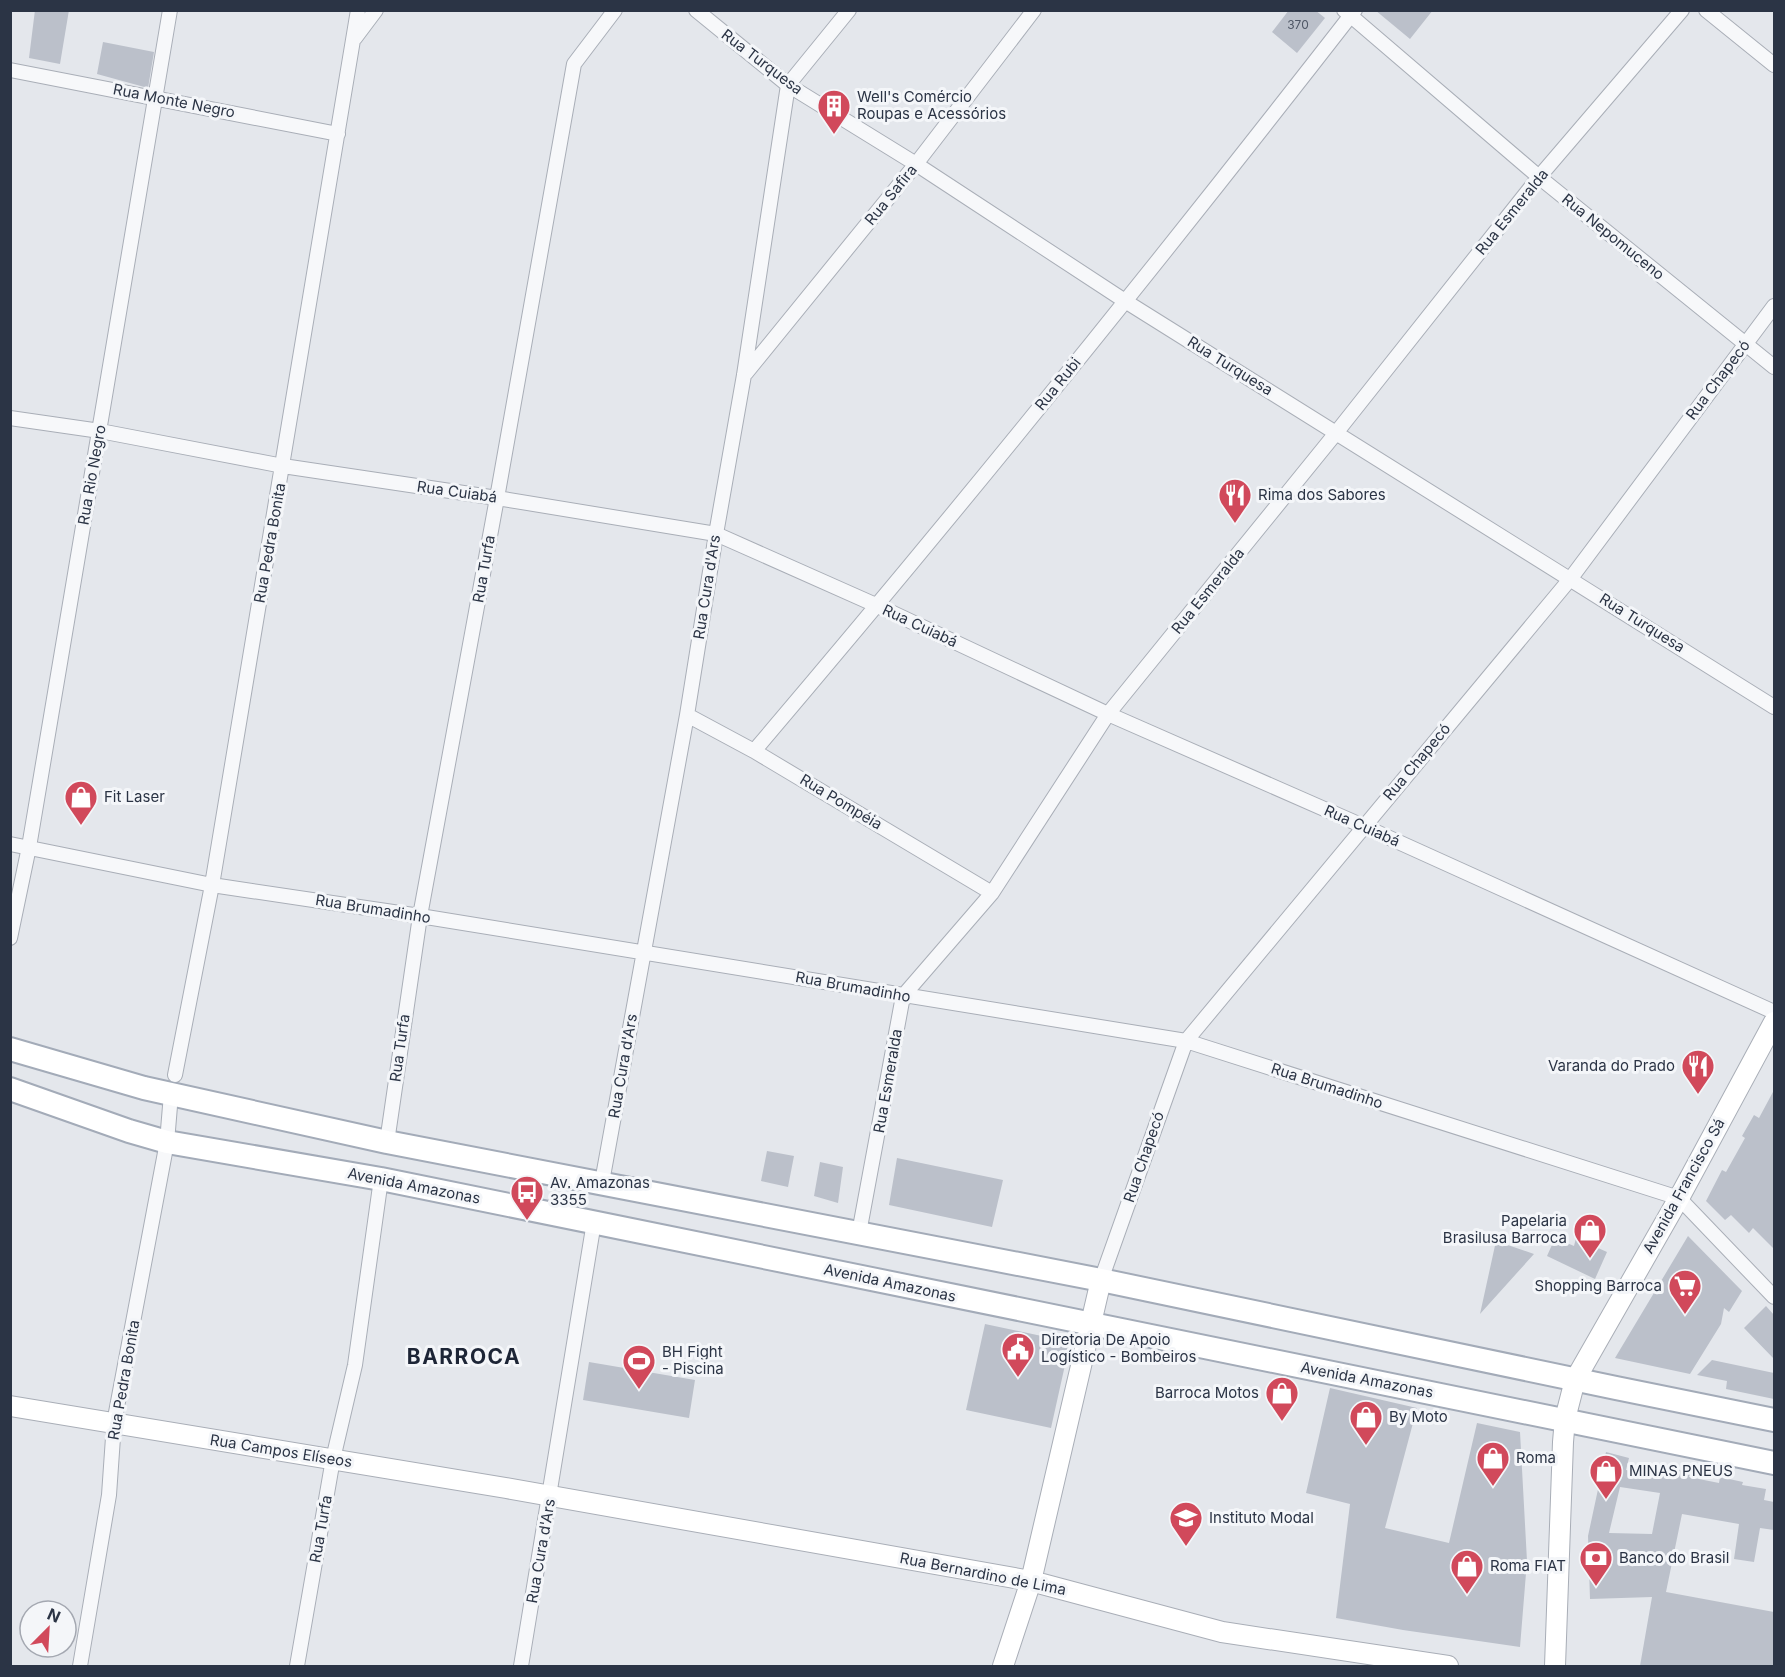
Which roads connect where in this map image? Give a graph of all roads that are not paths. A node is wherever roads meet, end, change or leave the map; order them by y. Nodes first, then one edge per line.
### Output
1 (170, 10) edge
2 (358, 10) edge
3 (376, 10) edge
4 (615, 10) edge
5 (696, 10) edge
6 (849, 10) edge
7 (1034, 10) edge
8 (1682, 10) edge
9 (1706, 10) edge
10 (1350, 12) edge
11 (353, 40) junction
12 (1774, 65) edge
13 (10, 70) edge
14 (788, 85) junction
15 (157, 98) junction
16 (338, 134) junction
17 (916, 164) junction
18 (1539, 177) junction
19 (1125, 301) junction
20 (1774, 306) edge
21 (1745, 344) junction
22 (1774, 367) edge
23 (744, 375) junction
24 (10, 418) edge
25 (100, 431) junction
26 (1336, 433) junction
27 (283, 466) junction
28 (497, 498) junction
29 (716, 534) junction
30 (1571, 578) junction
31 (878, 606) junction
32 (1774, 706) edge
33 (1108, 714) junction
34 (687, 715) junction
35 (754, 751) junction
36 (1363, 826) junction
37 (10, 844) edge
38 (30, 847) junction
39 (212, 885) junction
40 (992, 893) junction
41 (420, 916) junction
42 (10, 938) edge
43 (644, 952) junction
44 (903, 996) junction
45 (1774, 1012) edge
46 (1774, 1022) edge
47 (1185, 1041) junction
48 (10, 1049) edge
49 (173, 1084) junction
50 (10, 1089) edge
51 (168, 1142) junction
52 (387, 1142) junction
53 (381, 1179) junction
54 (602, 1182) junction
55 (1679, 1198) junction
56 (594, 1222) junction
57 (859, 1233) junction
58 (1101, 1280) junction
59 (1774, 1297) edge
60 (1090, 1324) junction
61 (1575, 1380) junction
62 (10, 1406) edge
63 (1565, 1419) junction
64 (1774, 1420) edge
65 (114, 1423) junction
66 (333, 1459) junction
67 (1774, 1463) edge
68 (551, 1496) junction
69 (1031, 1581) junction
70 (1377, 1661) edge
71 (80, 1666) edge
72 (297, 1666) edge
73 (521, 1666) edge
74 (1003, 1666) edge
75 (1449, 1666) edge
76 (1555, 1666) edge

1 - 15 street, Rua Rio Negro
2 - 11 street, Rua Pedra Bonita
3 - 11 street
4 - 28 street, Rua Turfa
5 - 14 street, Rua Turquesa
6 - 14 street
7 - 17 street, Rua Safira
8 - 18 street, Rua Esmeralda
9 - 12 street
10 - 18 street, Rua Nepomuceno
10 - 19 street, Rua Rubi
11 - 16 street, Rua Pedra Bonita
13 - 15 street, Rua Monte Negro
14 - 17 street, Rua Turquesa
14 - 23 street, Rua Cura d'Ars
15 - 16 street, Rua Monte Negro
15 - 25 street, Rua Rio Negro
16 - 27 street, Rua Pedra Bonita
17 - 19 street, Rua Turquesa
17 - 23 street, Rua Safira
18 - 21 street, Rua Nepomuceno
18 - 26 street, Rua Esmeralda
19 - 26 street, Rua Turquesa
19 - 31 street, Rua Rubi
20 - 21 street, Rua Chapecó
21 - 22 street, Rua Nepomuceno
21 - 30 street, Rua Chapecó
23 - 29 street, Rua Cura d'Ars
24 - 25 street, Rua Cuiabá
25 - 27 street, Rua Cuiabá
25 - 38 street, Rua Rio Negro
26 - 30 street, Rua Turquesa
26 - 33 street, Rua Esmeralda
27 - 28 street, Rua Cuiabá
27 - 39 street, Rua Pedra Bonita
28 - 29 street, Rua Cuiabá
28 - 41 street, Rua Turfa
29 - 31 street, Rua Cuiabá
29 - 34 street, Rua Cura d'Ars
30 - 32 street, Rua Turquesa
30 - 36 street, Rua Chapecó
31 - 33 street, Rua Cuiabá
31 - 35 street, Rua Rubi
33 - 36 street, Rua Cuiabá
33 - 40 street, Rua Esmeralda
34 - 35 street, Rua Pompéia
34 - 43 street, Rua Cura d'Ars
35 - 40 street, Rua Pompéia
36 - 45 street, Rua Cuiabá
36 - 47 street, Rua Chapecó
37 - 38 street, Rua Brumadinho
38 - 39 street, Rua Brumadinho
38 - 42 street, Rua Rio Negro
39 - 41 street, Rua Brumadinho
39 - 49 street, Rua Pedra Bonita
40 - 44 street, Rua Esmeralda
41 - 43 street, Rua Brumadinho
41 - 52 street, Rua Turfa
43 - 44 street, Rua Brumadinho
43 - 54 street, Rua Cura d'Ars
44 - 47 street, Rua Brumadinho
44 - 57 street, Rua Esmeralda
46 - 55 street, Avenida Francisco Sá
47 - 55 street, Rua Brumadinho
47 - 58 street, Rua Chapecó
48 - 49 main road
49 - 51 street, Rua Pedra Bonita
49 - 52 main road
50 - 51 main road, Avenida Amazonas
51 - 53 main road, Avenida Amazonas
51 - 65 street, Rua Pedra Bonita
52 - 54 main road
53 - 56 main road, Avenida Amazonas
53 - 66 street, Rua Turfa
54 - 57 main road
55 - 59 street
55 - 61 street, Avenida Francisco Sá
56 - 60 main road, Avenida Amazonas
56 - 68 street, Rua Cura d'Ars
57 - 58 main road
58 - 60 street
58 - 61 main road
60 - 63 main road, Avenida Amazonas
60 - 69 street
61 - 63 street, Avenida Francisco Sá
61 - 64 main road
62 - 65 street, Rua Campos Elíseos
63 - 67 main road, Avenida Amazonas
63 - 76 street, Avenida Francisco Sá
65 - 66 street, Rua Campos Elíseos
65 - 71 street, Rua Pedra Bonita
66 - 68 street, Rua Campos Elíseos
66 - 72 street, Rua Turfa
68 - 69 street, Rua Bernardino de Lima
68 - 73 street, Rua Cura d'Ars
69 - 70 street, Rua Bernardino de Lima
69 - 74 street
70 - 75 street, Rua Bernardino de Lima

